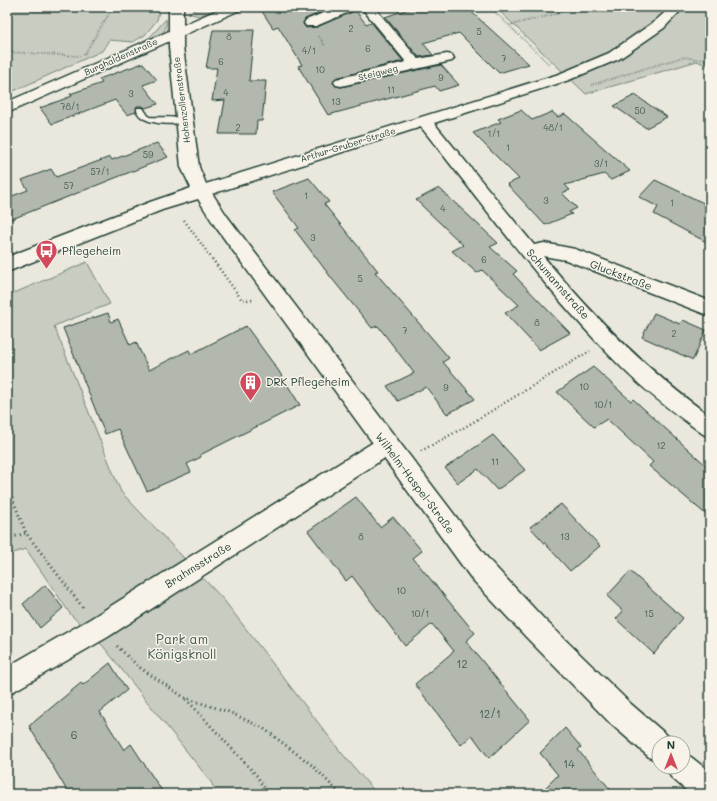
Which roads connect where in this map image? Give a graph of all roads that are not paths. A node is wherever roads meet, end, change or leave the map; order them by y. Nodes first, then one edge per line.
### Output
1 (176, 7) edge
2 (235, 7) edge
3 (349, 7) edge
4 (367, 7) edge
5 (678, 7) edge
6 (311, 23) dead end
7 (175, 34) junction
8 (447, 58) dead end
9 (415, 64) junction
10 (341, 82) dead end
11 (7, 108) edge
12 (140, 110) dead end
13 (184, 120) junction
14 (424, 121) junction
15 (202, 191) junction
16 (530, 252) junction
17 (7, 265) edge
18 (710, 309) edge
19 (710, 428) edge
20 (387, 445) junction
21 (7, 682) edge
22 (651, 741) edge
23 (690, 775) edge
24 (710, 792) edge

1 - 7 street, Hohenzollernstraße
2 - 7 street, Burghaldenstraße
3 - 6 street
4 - 9 street, Steigweg
5 - 14 street, Arthur-Gruber-Straße
7 - 11 street, Burghaldenstraße
7 - 13 street, Hohenzollernstraße
8 - 9 street, Steigweg
9 - 10 street, Steigweg
12 - 13 lane
13 - 15 street, Hohenzollernstraße
14 - 15 street, Arthur-Gruber-Straße
14 - 16 street, Schumannstraße
15 - 17 street, Arthur-Gruber-Straße
15 - 20 street, Wilhelm-Haspel-Straße
16 - 18 street, Gluckstraße
16 - 19 street, Schumannstraße
20 - 21 street, Brahmsstraße
20 - 22 street, Wilhelm-Haspel-Straße
23 - 24 street

